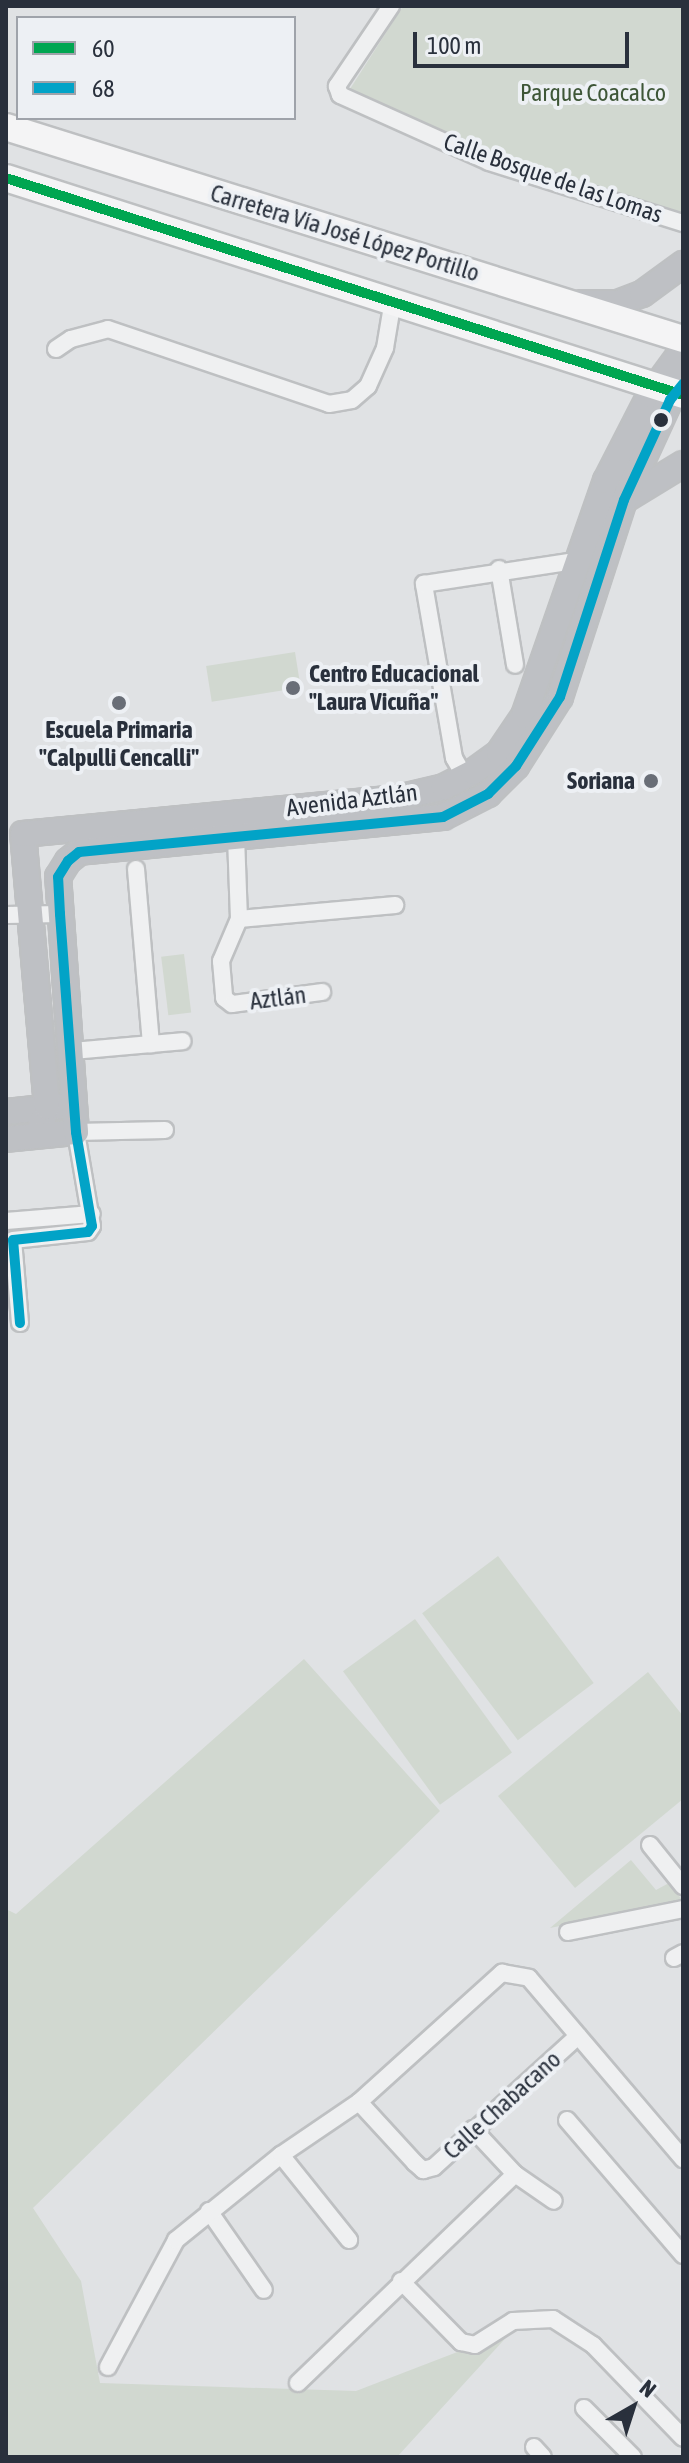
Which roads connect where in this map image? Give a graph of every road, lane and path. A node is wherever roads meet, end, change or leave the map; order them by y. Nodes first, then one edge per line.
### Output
1 (391, 6) edge
2 (6, 127) edge
3 (6, 178) edge
4 (683, 223) edge
5 (683, 264) edge
6 (393, 300) junction
7 (575, 304) junction
8 (683, 339) edge
9 (56, 349) dead end
10 (683, 350) edge
11 (675, 390) edge
12 (683, 464) edge
13 (613, 496) junction
14 (574, 561) junction
15 (499, 569) junction
16 (515, 665) dead end
17 (465, 777) junction
18 (15, 835) edge
19 (106, 837) junction
20 (236, 837) junction
21 (136, 869) dead end
22 (395, 905) dead end
23 (18, 914) edge
24 (60, 914) junction
25 (239, 919) junction
26 (322, 992) dead end
27 (183, 1041) dead end
28 (151, 1044) junction
29 (72, 1051) junction
30 (76, 1105) junction
31 (47, 1107) junction
32 (6, 1112) edge
33 (165, 1130) dead end
34 (76, 1132) junction
35 (38, 1135) junction
36 (6, 1139) edge
37 (92, 1214) junction
38 (6, 1221) edge
39 (20, 1323) dead end
40 (650, 1845) dead end
41 (683, 1886) edge
42 (683, 1909) edge
43 (568, 1932) dead end
44 (578, 2036) junction
45 (359, 2102) junction
46 (567, 2120) dead end
47 (473, 2129) junction
48 (281, 2155) junction
49 (683, 2159) edge
50 (515, 2174) junction
51 (554, 2201) dead end
52 (209, 2211) junction
53 (349, 2240) dead end
54 (683, 2255) edge
55 (401, 2281) junction
56 (264, 2290) dead end
57 (108, 2367) dead end
58 (298, 2383) dead end
59 (584, 2408) dead end
60 (683, 2438) edge
61 (633, 2457) edge

1 - 4 street, Calle Bosque de las Lomas
2 - 7 main road, Carretera Vía José López Portillo
3 - 6 main road, Carretera Vía José López Portillo
5 - 7 street
6 - 9 street
6 - 11 main road, Carretera Vía José López Portillo
7 - 8 main road, Carretera Vía José López Portillo
10 - 11 street, Avenida Aztlán
11 - 13 street, Avenida Aztlán
12 - 13 street
13 - 14 street, Avenida Aztlán
13 - 20 street, Avenida Aztlán
14 - 15 street
14 - 17 street, Avenida Aztlán
15 - 16 street
15 - 17 street
17 - 19 street, Avenida Aztlán
18 - 19 street, Avenida Aztlán
18 - 23 street, Avenida Aztlán
19 - 20 street, Avenida Aztlán
19 - 24 street, Avenida Aztlán
20 - 25 street, Aztlán
21 - 28 street
22 - 25 street
23 - 24 street
23 - 31 street, Avenida Aztlán
24 - 29 street, Avenida Aztlán
25 - 26 street, Aztlán
27 - 28 street
28 - 29 street
29 - 30 street, Avenida Aztlán
30 - 31 street
30 - 34 street, Avenida Aztlán
31 - 32 street
31 - 35 street, Avenida Aztlán
33 - 34 street
34 - 35 street
34 - 37 street
35 - 36 street
37 - 38 street
37 - 39 street
40 - 41 street
42 - 43 street
44 - 45 street, Calle Chabacano
44 - 47 street, Calle Chabacano
44 - 49 street, Calle Chabacano
45 - 47 street, Calle Chabacano
45 - 48 street
46 - 54 street
47 - 50 street
48 - 52 street
48 - 53 street
50 - 51 street
50 - 55 street
52 - 56 street
52 - 57 street
55 - 58 street
55 - 60 street
59 - 61 street

